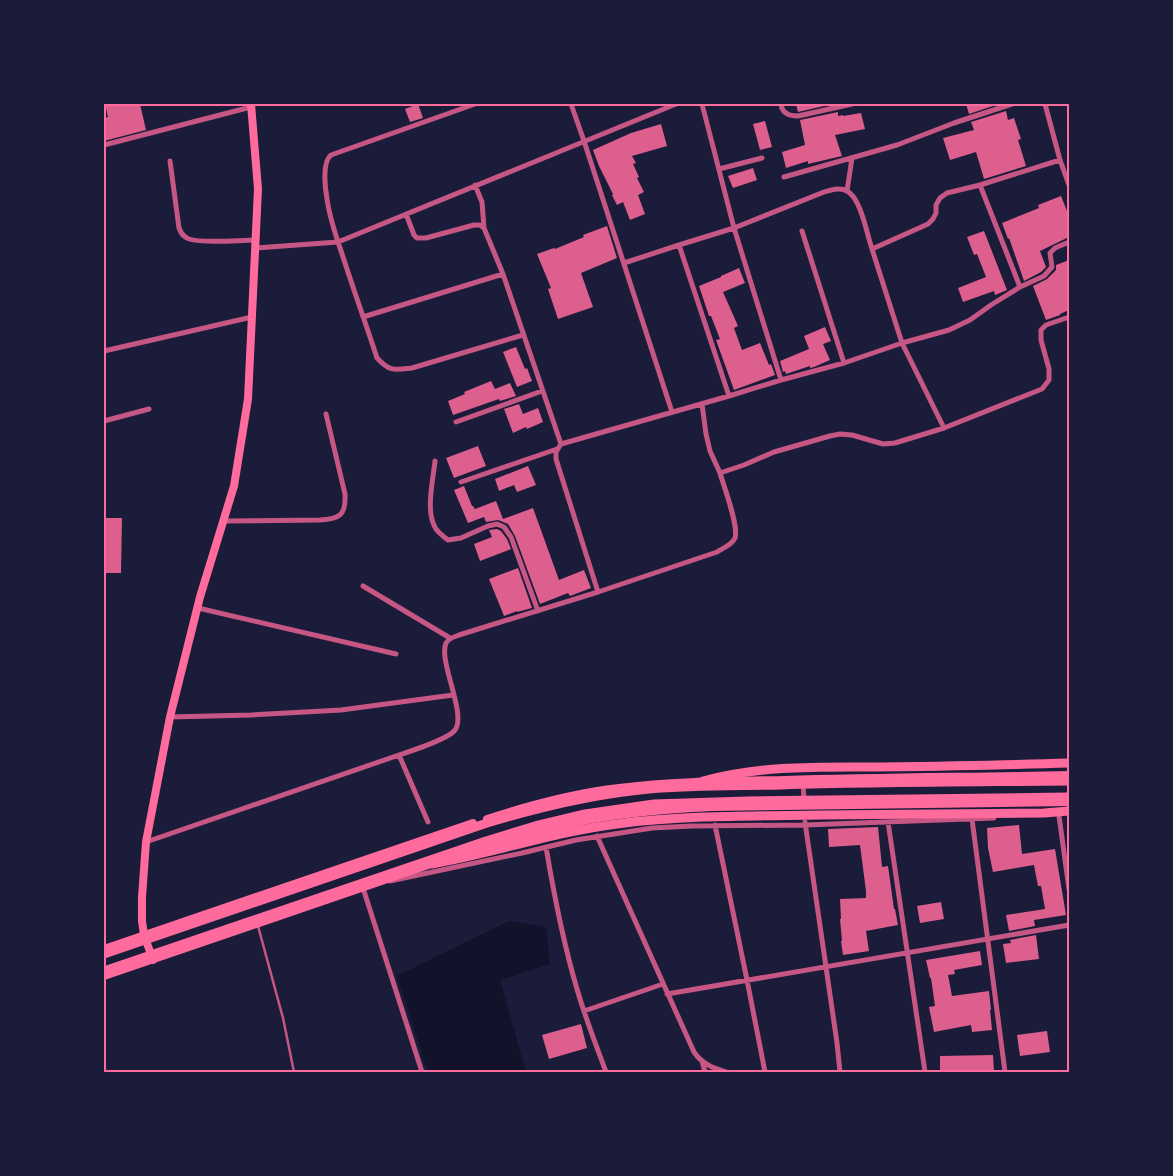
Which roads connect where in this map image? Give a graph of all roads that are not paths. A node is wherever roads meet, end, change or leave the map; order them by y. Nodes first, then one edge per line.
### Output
1 (475, 104) edge
2 (571, 104) edge
3 (676, 104) edge
4 (702, 104) edge
5 (781, 104) edge
6 (852, 104) edge
7 (1012, 104) edge
8 (1045, 104) edge
9 (251, 105) edge
10 (584, 141) junction
11 (104, 144) edge
12 (762, 158) dead end
13 (852, 158) junction
14 (1060, 160) junction
15 (170, 161) dead end
16 (719, 169) junction
17 (784, 177) dead end
18 (980, 185) junction
19 (1069, 185) edge
20 (475, 186) junction
21 (847, 191) junction
22 (406, 214) junction
23 (484, 228) junction
24 (734, 228) junction
25 (802, 231) dead end
26 (338, 242) junction
27 (1069, 242) edge
28 (256, 244) junction
29 (679, 245) junction
30 (872, 249) junction
31 (624, 263) junction
32 (503, 274) junction
33 (1020, 287) junction
34 (252, 316) junction
35 (363, 317) junction
36 (1069, 317) edge
37 (523, 335) junction
38 (902, 343) junction
39 (104, 351) edge
40 (844, 363) junction
41 (781, 380) junction
42 (542, 391) junction
43 (729, 396) junction
44 (702, 404) junction
45 (149, 409) dead end
46 (672, 412) junction
47 (326, 414) dead end
48 (104, 421) edge
49 (456, 422) dead end
50 (944, 428) junction
51 (559, 447) junction
52 (436, 461) dead end
53 (720, 473) junction
54 (461, 482) dead end
55 (223, 521) junction
56 (363, 586) dead end
57 (598, 592) junction
58 (198, 608) junction
59 (538, 611) junction
60 (450, 638) junction
61 (396, 654) dead end
62 (454, 695) junction
63 (170, 717) junction
64 (399, 755) junction
65 (1069, 764) edge
66 (1069, 775) edge
67 (803, 779) junction
68 (703, 781) junction
69 (1069, 781) edge
70 (1069, 796) edge
71 (1069, 802) edge
72 (804, 806) junction
73 (1069, 813) edge
74 (1059, 816) junction
75 (972, 819) junction
76 (428, 822) dead end
77 (888, 822) junction
78 (716, 825) junction
79 (805, 825) junction
80 (598, 836) junction
81 (146, 842) junction
82 (546, 847) junction
83 (432, 864) junction
84 (366, 887) junction
85 (1069, 889) edge
86 (257, 924) junction
87 (1069, 925) edge
88 (144, 935) junction
89 (988, 939) junction
90 (104, 949) edge
91 (907, 952) junction
92 (104, 954) edge
93 (153, 960) junction
94 (825, 966) junction
95 (104, 971) edge
96 (104, 976) edge
97 (747, 980) junction
98 (663, 984) junction
99 (667, 994) junction
100 (584, 1011) junction
101 (702, 1061) junction
102 (294, 1072) edge
103 (422, 1072) edge
104 (606, 1072) edge
105 (705, 1072) edge
106 (726, 1072) edge
107 (764, 1072) edge
108 (840, 1072) edge
109 (925, 1072) edge
110 (1005, 1072) edge

1 - 26 street
2 - 10 street
3 - 10 street
4 - 16 street
5 - 6 street
7 - 13 street
8 - 14 street
9 - 11 street
9 - 28 main road
10 - 20 street
10 - 31 street
12 - 16 street
13 - 17 street
13 - 21 street
14 - 18 street
14 - 19 street
15 - 28 street
16 - 24 street
18 - 30 street
18 - 33 street
20 - 22 street
20 - 23 street
21 - 24 street
21 - 30 street
22 - 23 street
22 - 26 street
23 - 32 street
24 - 29 street
24 - 41 street
25 - 40 street
26 - 28 street
26 - 35 street
27 - 33 street
28 - 34 main road
29 - 31 street
29 - 43 street
30 - 38 street
31 - 46 street
32 - 35 street
32 - 37 street
33 - 38 street
34 - 39 street
34 - 55 main road
35 - 37 street
36 - 50 street
37 - 42 street
38 - 40 street
38 - 50 street
40 - 41 street
41 - 43 street
42 - 49 street
42 - 51 street
43 - 44 street
44 - 46 street
44 - 53 street
45 - 48 street
46 - 51 street
47 - 55 street
50 - 53 street
51 - 54 street
51 - 57 street
52 - 59 street
53 - 57 street
55 - 58 main road
56 - 60 street
57 - 59 street
58 - 61 street
58 - 63 main road
59 - 60 street
60 - 62 street
62 - 63 street
62 - 64 street
63 - 81 main road
64 - 76 street
64 - 81 street
65 - 68 highway
66 - 67 main road
67 - 68 main road
67 - 72 street
68 - 88 main road
69 - 92 highway
70 - 95 highway
71 - 72 main road
72 - 79 street
72 - 83 main road
73 - 74 street
73 - 83 highway
74 - 75 street
74 - 85 street
75 - 77 street
75 - 89 street
77 - 79 street
77 - 91 street
78 - 79 street
78 - 80 street
78 - 97 street
79 - 94 street
80 - 82 street
80 - 98 street
81 - 88 main road
82 - 84 street
82 - 100 street
83 - 84 main road
84 - 86 main road
84 - 103 street
86 - 93 main road
86 - 102 lane
87 - 89 street
88 - 90 main road
88 - 93 main road
89 - 91 street
89 - 110 street
91 - 94 street
91 - 109 street
93 - 96 main road
94 - 97 street
94 - 108 street
97 - 99 street
97 - 107 street
98 - 99 street
98 - 100 street
99 - 101 street
100 - 104 street
101 - 105 street
101 - 106 street

